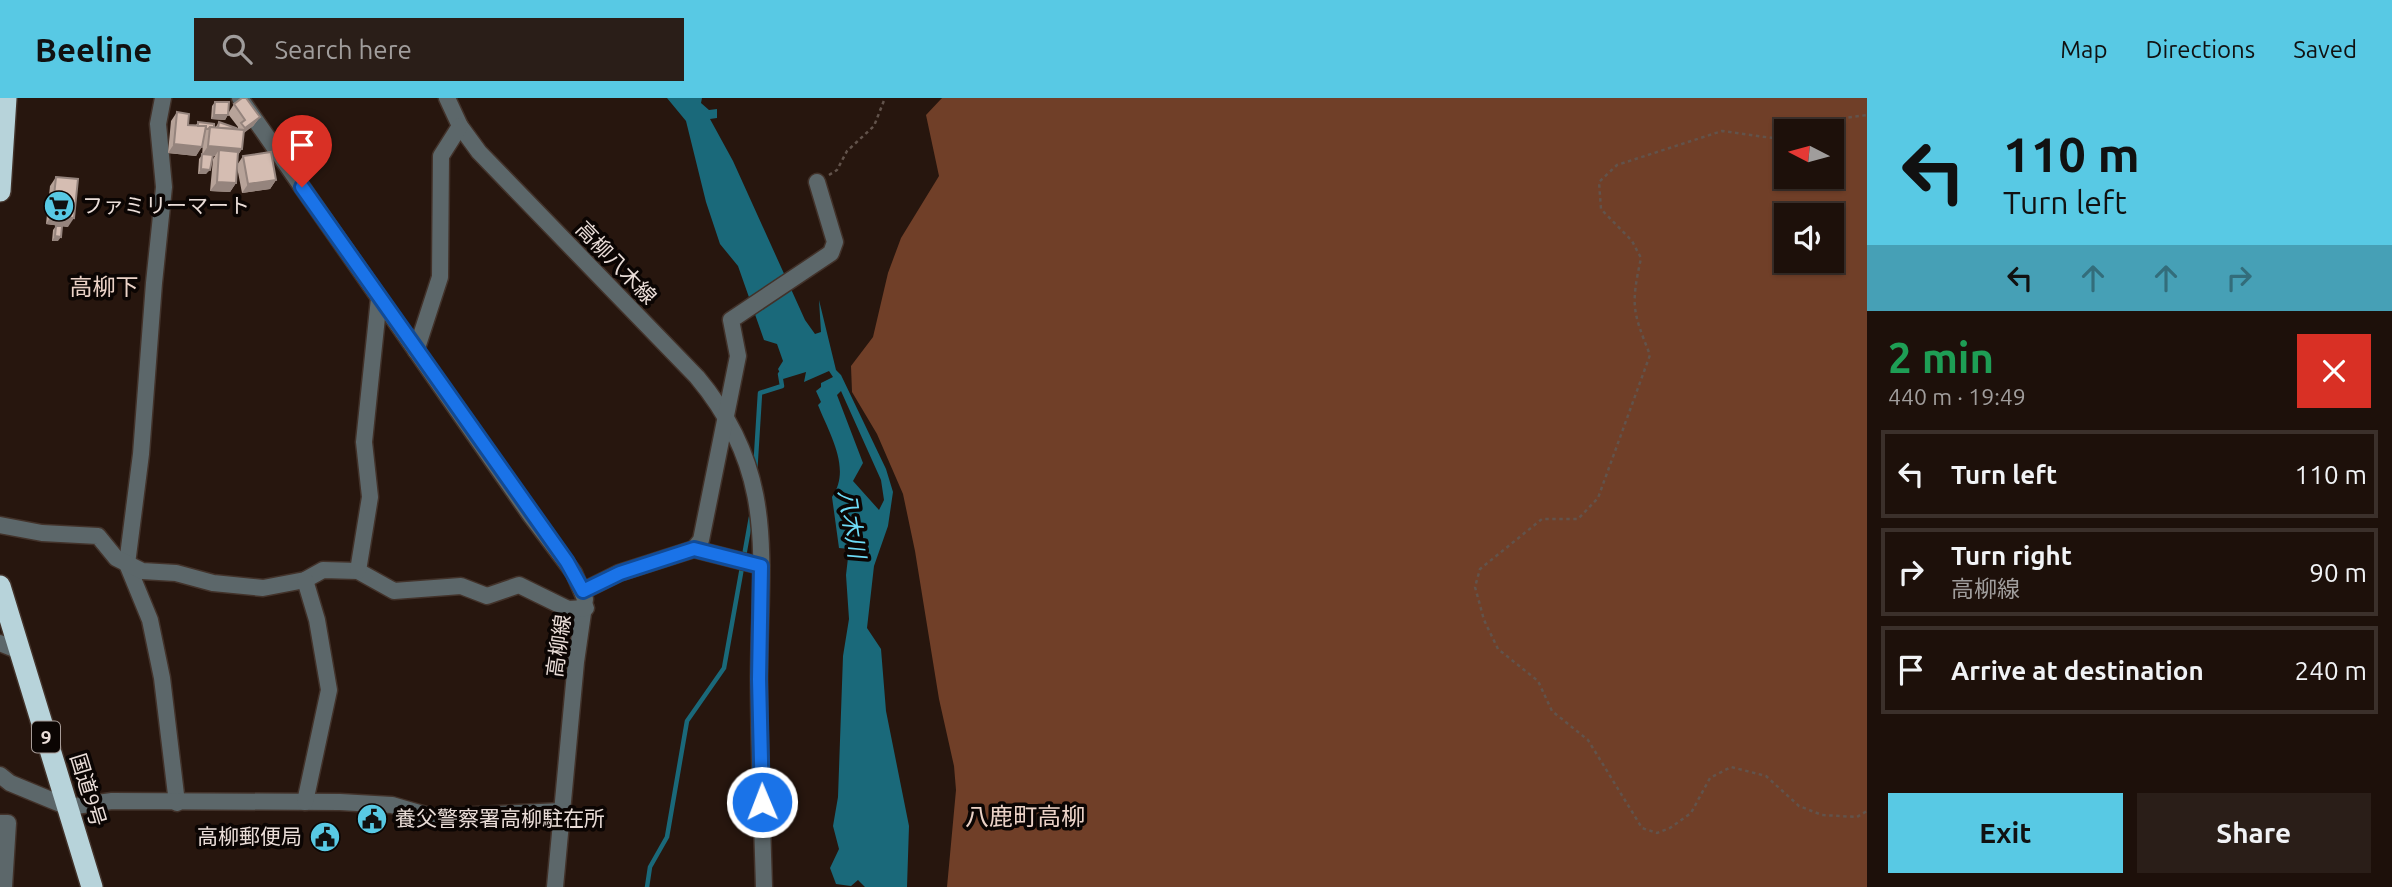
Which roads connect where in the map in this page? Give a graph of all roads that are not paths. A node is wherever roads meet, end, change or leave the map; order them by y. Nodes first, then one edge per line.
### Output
1 (6, 98) edge
2 (163, 98) edge
3 (240, 98) edge
4 (447, 98) edge
5 (460, 126) junction
6 (817, 182) road end
7 (0, 191) edge
8 (379, 298) junction
9 (416, 351) junction
10 (728, 417) junction
11 (0, 525) edge
12 (694, 549) junction
13 (749, 563) junction
14 (127, 564) junction
15 (358, 572) junction
16 (306, 580) junction
17 (0, 586) edge
18 (583, 591) junction
19 (586, 608) junction
20 (9, 648) edge
21 (0, 775) edge
22 (305, 802) junction
23 (177, 803) junction
24 (68, 807) junction
25 (562, 811) junction
26 (0, 823) edge
27 (4, 887) edge
28 (92, 887) edge
29 (555, 887) edge
30 (764, 887) edge

1 - 7 highway
2 - 14 street
3 - 8 street, 高柳線
4 - 5 street, 高柳八木線
5 - 9 street
5 - 10 street, 高柳八木線
6 - 10 street
8 - 9 street, 高柳線
8 - 15 street
9 - 18 street, 高柳線
10 - 12 street
10 - 13 street, 高柳八木線
11 - 14 street
12 - 13 street
12 - 18 street
13 - 30 street
14 - 16 street
14 - 23 street
15 - 16 street
15 - 19 street
16 - 22 street
17 - 20 highway, 国道9号 / 9
18 - 19 street, 高柳線
19 - 25 street, 高柳線
20 - 24 highway, 国道9号 / 9
21 - 24 street
22 - 23 street
22 - 25 street
23 - 24 street
24 - 28 highway, 国道9号 / 9
25 - 29 street, 高柳線
26 - 27 street

